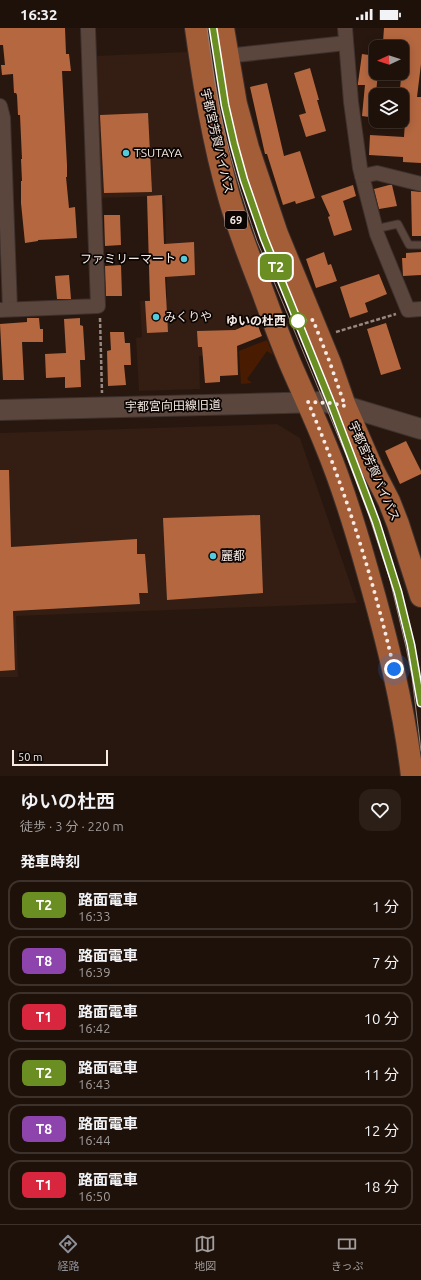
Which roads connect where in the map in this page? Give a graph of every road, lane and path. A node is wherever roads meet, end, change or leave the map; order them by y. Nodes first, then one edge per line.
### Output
1 (88, 28) edge
2 (196, 28) edge
3 (223, 28) edge
4 (345, 28) edge
5 (346, 43) junction
6 (228, 56) junction
7 (0, 106) edge
8 (362, 176) junction
9 (421, 184) edge
10 (375, 228) junction
11 (421, 245) edge
12 (98, 306) junction
13 (414, 309) edge
14 (5, 310) edge
15 (329, 334) dead end
16 (308, 402) junction
17 (345, 406) junction
18 (103, 407) junction
19 (0, 410) edge
20 (421, 429) edge
21 (421, 596) edge
22 (412, 776) edge

1 - 12 street
2 - 16 main road, 宇都宮芳賀バイパス / 69
3 - 6 main road, 宇都宮芳賀バイパス
4 - 5 street
5 - 6 street
5 - 8 street
6 - 17 main road, 宇都宮芳賀バイパス
7 - 14 street
8 - 9 street
8 - 10 street
10 - 11 lane
10 - 13 street
12 - 14 street
12 - 18 path
13 - 15 path
16 - 17 street, 宇都宮向田線旧道
16 - 18 street, 宇都宮向田線旧道
16 - 22 main road, 宇都宮芳賀バイパス / 69
17 - 20 street, 宇都宮向田線旧道
17 - 21 main road, 宇都宮芳賀バイパス
18 - 19 street, 宇都宮向田線旧道

